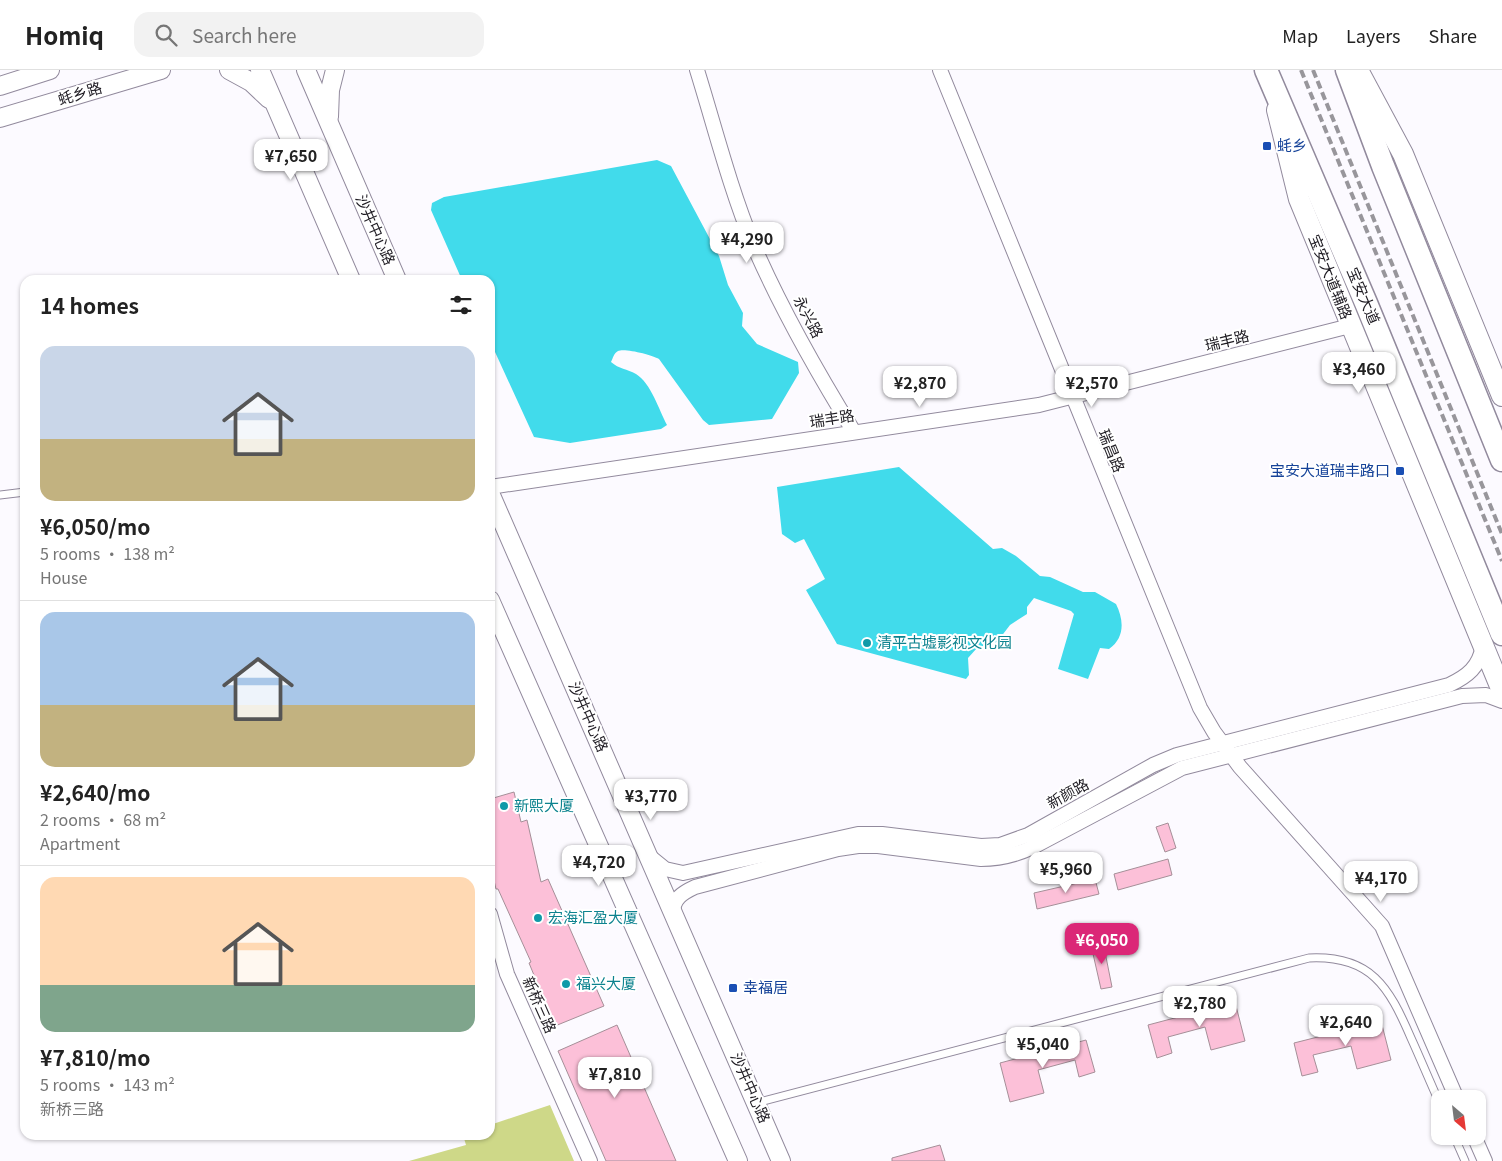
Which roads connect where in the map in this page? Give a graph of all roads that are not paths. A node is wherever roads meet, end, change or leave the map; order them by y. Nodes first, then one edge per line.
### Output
1 (160, 70) edge
2 (229, 70) edge
3 (260, 70) edge
4 (306, 70) edge
5 (336, 70) edge
6 (697, 70) edge
7 (940, 70) edge
8 (1347, 70) edge
9 (1358, 70) edge
10 (38, 72) edge
11 (1268, 74) edge
12 (118, 76) edge
13 (0, 86) edge
14 (278, 111) junction
15 (0, 118) edge
16 (331, 129) junction
17 (349, 275) edge
18 (395, 275) edge
19 (1350, 326) junction
20 (1502, 396) edge
21 (1072, 398) junction
22 (854, 432) junction
23 (1502, 460) edge
24 (495, 486) edge
25 (20, 493) edge
26 (0, 495) edge
27 (495, 505) edge
28 (495, 612) edge
29 (1493, 640) edge
30 (1502, 691) edge
31 (1502, 701) edge
32 (1222, 742) junction
33 (1231, 754) junction
34 (646, 852) junction
35 (673, 913) junction
36 (495, 931) edge
37 (1434, 1090) edge
38 (1453, 1090) edge
39 (756, 1103) junction
40 (1458, 1145) edge
41 (1478, 1145) edge
42 (590, 1161) edge
43 (738, 1161) edge
44 (781, 1161) edge
45 (1465, 1161) edge
46 (1484, 1161) edge

1 - 12 street, 蚝乡路
2 - 14 street
3 - 14 street
4 - 16 street, 沙井中心路
5 - 16 street
6 - 22 street, 永兴路
7 - 21 street, 瑞昌路
8 - 23 main road
9 - 20 main road
10 - 13 street
11 - 19 main road, 宝安大道辅路
11 - 29 main road, 宝安大道
12 - 15 street, 蚝乡路
14 - 17 street
16 - 18 street, 沙井中心路
19 - 21 street, 瑞丰路
19 - 29 main road, 宝安大道辅路
21 - 22 street, 瑞丰路
21 - 32 street, 瑞昌路
22 - 24 street, 瑞丰路
25 - 26 lane
27 - 34 street, 沙井中心路
28 - 43 street
29 - 30 main road, 宝安大道辅路
29 - 32 street, 新颜路
31 - 33 street, 新颜路
32 - 33 street, 瑞昌路
32 - 34 street, 新颜路
33 - 35 street, 新颜路
33 - 38 street, 瑞昌路
34 - 35 street, 沙井中心路
35 - 39 street, 沙井中心路
36 - 42 street, 新桥三路
37 - 39 lane
39 - 44 street, 沙井中心路
40 - 45 lane
41 - 46 street

